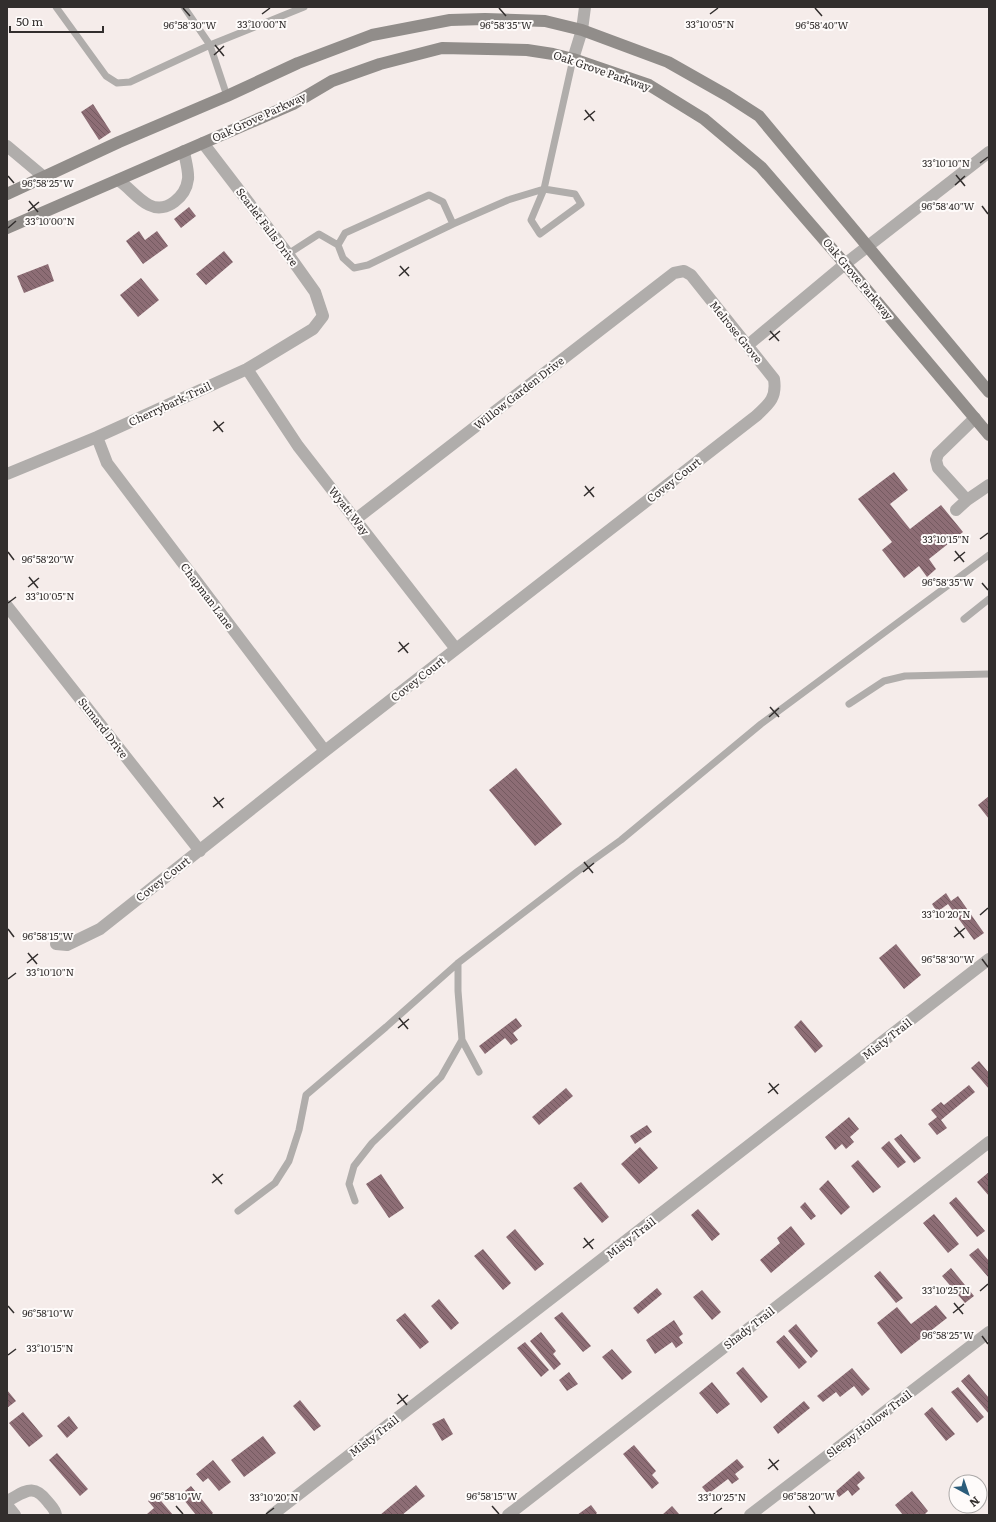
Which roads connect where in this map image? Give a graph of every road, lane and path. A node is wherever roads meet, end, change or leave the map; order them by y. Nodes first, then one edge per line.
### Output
1 (56, 7) edge
2 (186, 7) edge
3 (304, 7) edge
4 (585, 7) edge
5 (290, 9) edge
6 (582, 30) junction
7 (210, 45) junction
8 (573, 59) junction
9 (227, 96) junction
10 (203, 143) junction
11 (7, 146) edge
12 (184, 151) junction
13 (989, 152) edge
14 (44, 177) junction
15 (118, 180) junction
16 (544, 189) junction
17 (7, 194) edge
18 (453, 224) junction
19 (7, 228) edge
20 (338, 245) junction
21 (867, 247) junction
22 (288, 254) junction
23 (845, 264) junction
24 (684, 271) joint
25 (323, 316) joint
26 (748, 345) junction
27 (247, 369) junction
28 (989, 392) edge
29 (773, 399) joint
30 (975, 418) junction
31 (989, 435) edge
32 (97, 437) junction
33 (7, 474) edge
34 (989, 485) edge
35 (967, 500) junction
36 (956, 510) dead end
37 (356, 519) junction
38 (989, 555) edge
39 (989, 598) edge
40 (7, 606) edge
41 (964, 619) dead end
42 (456, 650) junction
43 (989, 674) edge
44 (848, 704) dead end
45 (325, 751) junction
46 (200, 851) junction
47 (56, 944) dead end
48 (989, 959) edge
49 (458, 963) junction
50 (462, 1040) junction
51 (479, 1072) dead end
52 (989, 1142) edge
53 (355, 1201) dead end
54 (238, 1211) dead end
55 (989, 1332) edge
56 (7, 1501) edge
57 (7, 1504) edge
58 (15, 1515) edge
59 (56, 1515) edge
60 (272, 1515) edge
61 (508, 1515) edge
62 (750, 1515) edge

1 - 7 lane
2 - 7 lane
3 - 5 lane
4 - 6 street
5 - 7 lane
6 - 8 street
6 - 9 main road
6 - 21 main road
7 - 9 lane
8 - 10 main road, Oak Grove Parkway
8 - 16 lane
8 - 23 main road, Oak Grove Parkway
9 - 14 main road
10 - 12 main road, Oak Grove Parkway
10 - 22 street, Scarlet Falls Drive
11 - 14 street
12 - 15 main road, Oak Grove Parkway
12 - 15 street
13 - 21 street
14 - 17 main road
15 - 19 main road, Oak Grove Parkway
16 - 16 lane
16 - 18 lane
18 - 20 lane
18 - 20 lane
20 - 22 lane
21 - 23 street
21 - 28 main road
22 - 25 street, Scarlet Falls Drive
23 - 26 street
23 - 30 main road, Oak Grove Parkway
24 - 26 street, Melrose Grove
24 - 37 street, Willow Garden Drive
25 - 27 street, Cherrybark Trail
26 - 29 street, Melrose Grove
27 - 32 street, Cherrybark Trail
27 - 37 street, Wyatt Way
29 - 42 street, Covey Court
30 - 31 main road, Oak Grove Parkway
30 - 35 street
32 - 33 street, Cherrybark Trail
32 - 45 street, Chapman Lane
34 - 35 street
35 - 36 street
37 - 42 street, Wyatt Way
38 - 49 lane
39 - 41 lane
40 - 46 street, Sumard Drive
42 - 45 street, Covey Court
43 - 44 lane
45 - 46 street, Covey Court
46 - 47 street, Covey Court
48 - 60 street, Misty Trail
49 - 50 lane
49 - 54 lane
50 - 51 lane
50 - 53 lane
52 - 61 street, Shady Trail
55 - 62 street, Sleepy Hollow Trail
56 - 59 street
57 - 58 street

